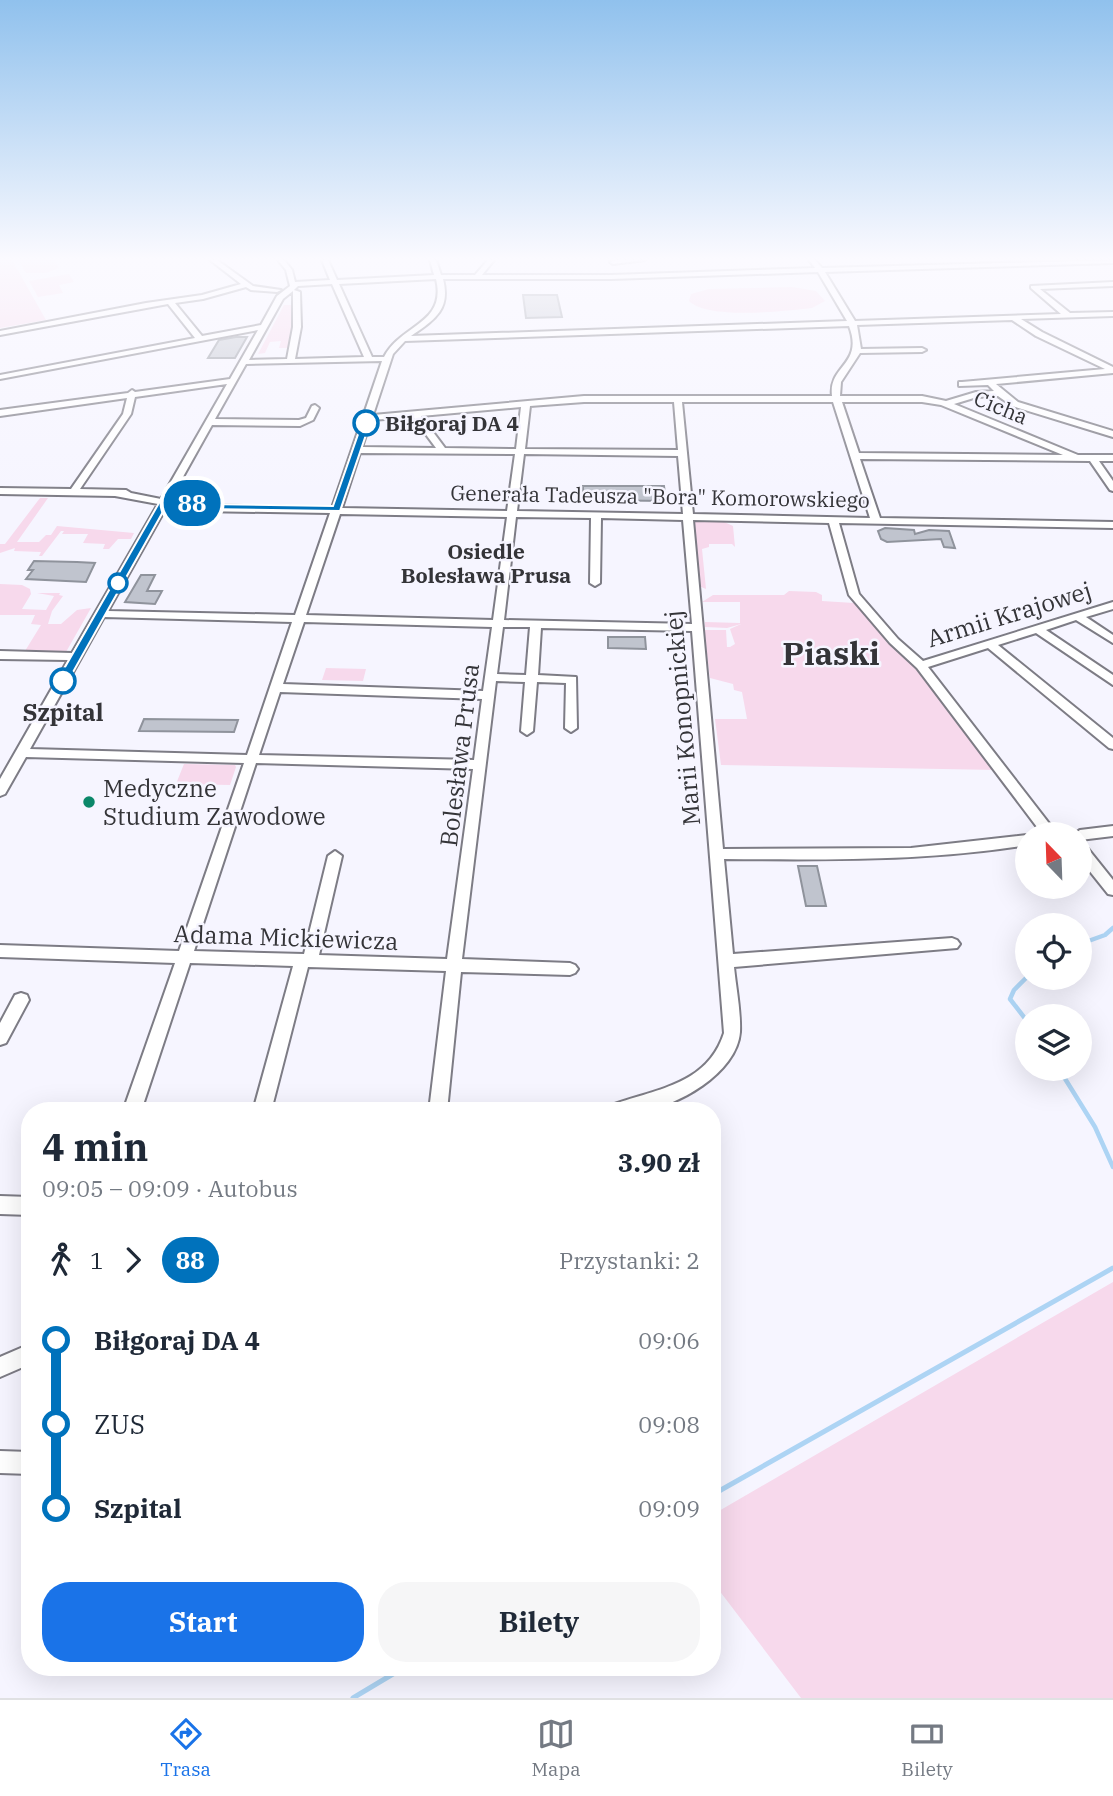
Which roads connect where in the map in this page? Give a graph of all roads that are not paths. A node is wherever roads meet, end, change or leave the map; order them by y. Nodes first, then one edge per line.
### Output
1 (193, 339) edge
2 (257, 339) edge
3 (295, 339) edge
4 (360, 339) edge
5 (404, 339) edge
6 (858, 339) edge
7 (1049, 339) edge
8 (922, 350) dead end
9 (857, 351) junction
10 (369, 359) junction
11 (387, 359) junction
12 (291, 361) junction
13 (244, 362) junction
14 (1113, 371) edge
15 (0, 377) edge
16 (234, 381) junction
17 (990, 382) junction
18 (962, 384) dead end
19 (132, 393) junction
20 (1000, 393) junction
21 (678, 399) junction
22 (836, 399) junction
23 (526, 404) junction
24 (946, 404) junction
25 (0, 413) edge
26 (415, 414) junction
27 (311, 417) dead end
28 (368, 418) junction
29 (210, 422) junction
30 (1113, 434) edge
31 (357, 450) junction
32 (443, 451) junction
33 (520, 452) junction
34 (682, 453) junction
35 (854, 456) junction
36 (1074, 456) junction
37 (1092, 457) junction
38 (1113, 458) edge
39 (175, 483) junction
40 (1113, 488) edge
41 (0, 491) edge
42 (73, 493) junction
43 (119, 494) junction
44 (146, 495) junction
45 (165, 500) junction
46 (191, 507) junction
47 (206, 507) junction
48 (337, 509) junction
49 (513, 513) junction
50 (596, 514) junction
51 (687, 516) junction
52 (833, 519) junction
53 (875, 519) junction
54 (152, 521) junction
55 (1113, 525) edge
56 (595, 583) dead end
57 (1113, 605) edge
58 (101, 614) junction
59 (1077, 617) junction
60 (300, 618) junction
61 (499, 623) junction
62 (536, 624) junction
63 (697, 628) junction
64 (1036, 628) junction
65 (1113, 639) edge
66 (990, 644) junction
67 (0, 655) edge
68 (76, 657) junction
69 (921, 665) junction
70 (492, 673) junction
71 (531, 678) junction
72 (1113, 681) edge
73 (277, 688) junction
74 (489, 695) junction
75 (571, 728) dead end
76 (527, 731) dead end
77 (1113, 745) edge
78 (22, 753) junction
79 (253, 759) junction
80 (481, 765) junction
81 (0, 791) edge
82 (1041, 822) edge
83 (1113, 831) edge
84 (1092, 834) edge
85 (1015, 842) edge
86 (718, 854) junction
87 (335, 856) dead end
88 (1092, 864) edge
89 (1113, 890) edge
90 (952, 944) dead end
91 (0, 951) edge
92 (185, 957) junction
93 (306, 961) junction
94 (727, 961) junction
95 (454, 965) junction
96 (570, 969) dead end
97 (21, 1000) dead end
98 (0, 1038) edge
99 (135, 1102) edge
100 (265, 1102) edge
101 (439, 1102) edge
102 (642, 1102) edge
103 (0, 1205) edge
104 (21, 1206) edge
105 (21, 1358) edge
106 (0, 1367) edge
107 (0, 1462) edge
108 (21, 1463) edge

1 - 15 street
2 - 13 street
3 - 12 street
4 - 10 street
5 - 11 street
6 - 9 street
7 - 14 street
8 - 9 street
9 - 22 street
10 - 11 street
10 - 12 street
11 - 28 street
12 - 13 street
13 - 16 street
14 - 17 street
16 - 19 street
16 - 29 street
17 - 18 street
17 - 20 street
19 - 25 street
19 - 42 street
20 - 24 street
20 - 30 street
21 - 22 street, Cicha
21 - 23 street, Cicha
21 - 34 street, Marii Konopnickiej
22 - 24 street, Cicha
22 - 35 street
23 - 26 street, Cicha
23 - 33 street, Bolesława Prusa
24 - 36 street, Cicha
26 - 28 street, Cicha
26 - 32 street
27 - 29 street
28 - 31 street
29 - 39 street
31 - 32 street
31 - 48 street
32 - 33 street
33 - 34 street
33 - 49 street, Bolesława Prusa
34 - 51 street, Marii Konopnickiej
35 - 36 street
35 - 53 street
36 - 37 street
37 - 38 street
37 - 40 street
39 - 44 street
39 - 45 street
41 - 42 street
42 - 43 street
43 - 44 street
43 - 45 street
44 - 45 street
45 - 46 street, Generała Tadeusza "Bora" Komorowskiego
45 - 47 street, Generała Tadeusza "Bora" Komorowskiego
45 - 54 street
46 - 47 street, Generała Tadeusza "Bora" Komorowskiego
46 - 54 street
47 - 48 street, Generała Tadeusza "Bora" Komorowskiego
48 - 49 street, Generała Tadeusza "Bora" Komorowskiego
48 - 60 street
49 - 50 street, Generała Tadeusza "Bora" Komorowskiego
49 - 61 street, Bolesława Prusa
50 - 51 street, Generała Tadeusza "Bora" Komorowskiego
50 - 56 street
51 - 52 street, Generała Tadeusza "Bora" Komorowskiego
51 - 63 street, Marii Konopnickiej
52 - 53 street, Generała Tadeusza "Bora" Komorowskiego
52 - 69 street
53 - 55 street, Generała Tadeusza "Bora" Komorowskiego
54 - 58 street
57 - 59 street, Armii Krajowej
58 - 60 street
58 - 68 street
59 - 64 street, Armii Krajowej
59 - 65 street
60 - 61 street
60 - 73 street
61 - 62 street
61 - 70 street, Bolesława Prusa
62 - 63 street
62 - 71 street
63 - 86 street, Marii Konopnickiej
64 - 66 street, Armii Krajowej
64 - 72 street
66 - 69 street, Armii Krajowej
66 - 77 street
67 - 68 street
68 - 78 street
69 - 82 street, Armii Krajowej
70 - 71 street
70 - 74 street, Bolesława Prusa
71 - 75 street
71 - 76 street
73 - 74 street
73 - 79 street
74 - 80 street, Bolesława Prusa
78 - 79 street
78 - 81 street
79 - 80 street
79 - 92 street
80 - 95 street, Bolesława Prusa
83 - 84 street
85 - 86 street
86 - 94 street, Marii Konopnickiej
87 - 93 street
88 - 89 street
90 - 94 street
91 - 92 street, Adama Mickiewicza
92 - 93 street, Adama Mickiewicza
92 - 99 street
93 - 95 street, Adama Mickiewicza
93 - 100 street
94 - 102 street, Marii Konopnickiej
95 - 96 street, Adama Mickiewicza
95 - 101 street, Bolesława Prusa
97 - 98 street
103 - 104 street
105 - 106 street
107 - 108 street

